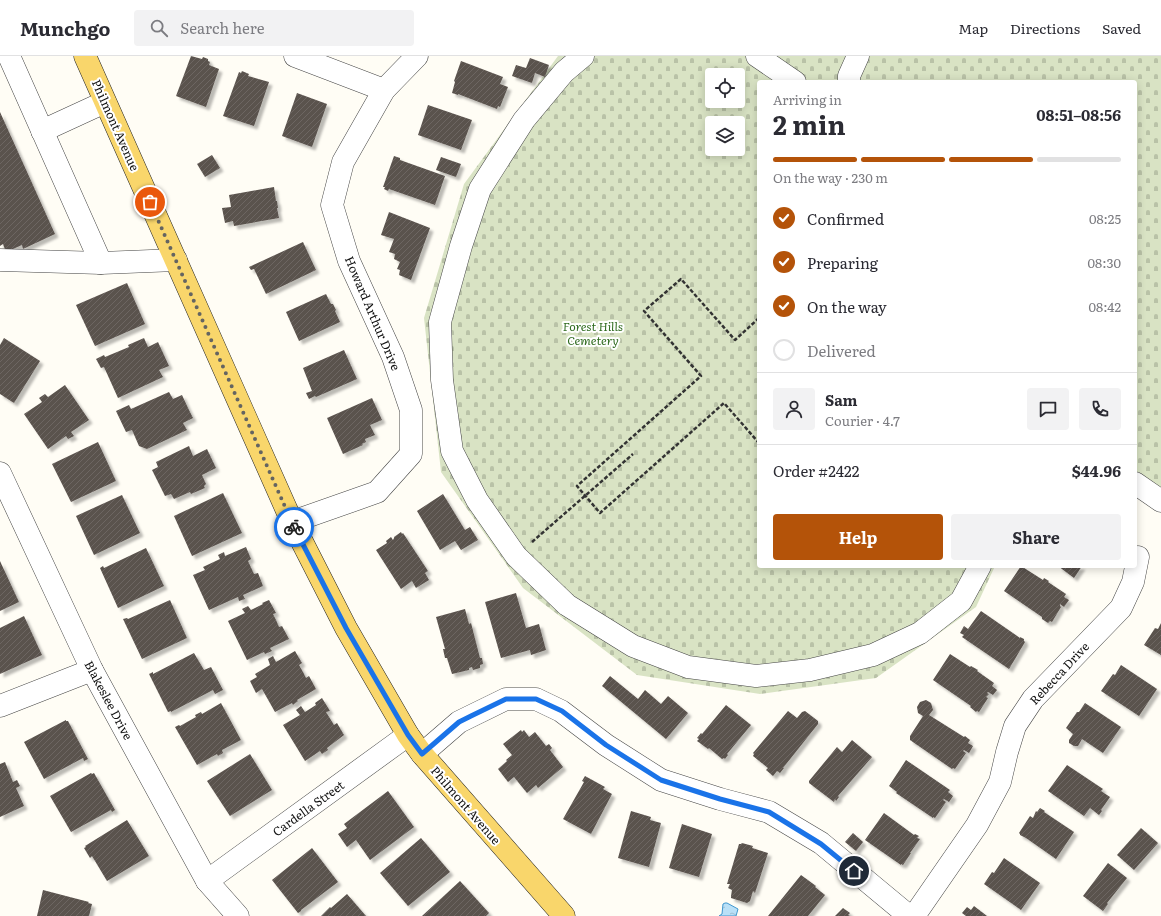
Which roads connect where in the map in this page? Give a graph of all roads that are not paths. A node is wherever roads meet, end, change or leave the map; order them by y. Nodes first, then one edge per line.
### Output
1 (9, 56) edge
2 (84, 56) edge
3 (295, 56) edge
4 (417, 56) edge
5 (583, 56) edge
6 (757, 56) edge
7 (858, 56) edge
8 (792, 80) edge
9 (849, 80) edge
10 (384, 90) junction
11 (105, 102) junction
12 (42, 131) junction
13 (0, 260) edge
14 (176, 260) junction
15 (101, 263) junction
16 (0, 473) edge
17 (1137, 484) edge
18 (1161, 501) edge
19 (292, 522) junction
20 (1138, 557) dead end
21 (1137, 562) edge
22 (979, 568) edge
23 (1136, 568) edge
24 (92, 670) junction
25 (0, 706) edge
26 (408, 735) junction
27 (422, 754) junction
28 (207, 881) junction
29 (238, 916) edge
30 (564, 916) edge
31 (909, 916) edge
32 (914, 916) edge

1 - 12 street
2 - 11 main road, Philmont Avenue
3 - 10 street
4 - 10 street, Howard Arthur Drive
5 - 22 street
6 - 8 street
7 - 9 street
10 - 19 street, Howard Arthur Drive
11 - 12 street
11 - 14 main road, Philmont Avenue
12 - 15 street
13 - 15 street
14 - 15 street
14 - 19 main road, Philmont Avenue
16 - 24 street, Blakeslee Drive
17 - 18 street
19 - 26 main road, Philmont Avenue
20 - 21 street, Rebecca Drive
23 - 32 street, Rebecca Drive
24 - 25 street
24 - 28 street, Blakeslee Drive
26 - 27 main road, Philmont Avenue
26 - 28 street, Cardella Street
27 - 30 main road, Philmont Avenue
27 - 31 street
28 - 29 street, Blakeslee Drive

